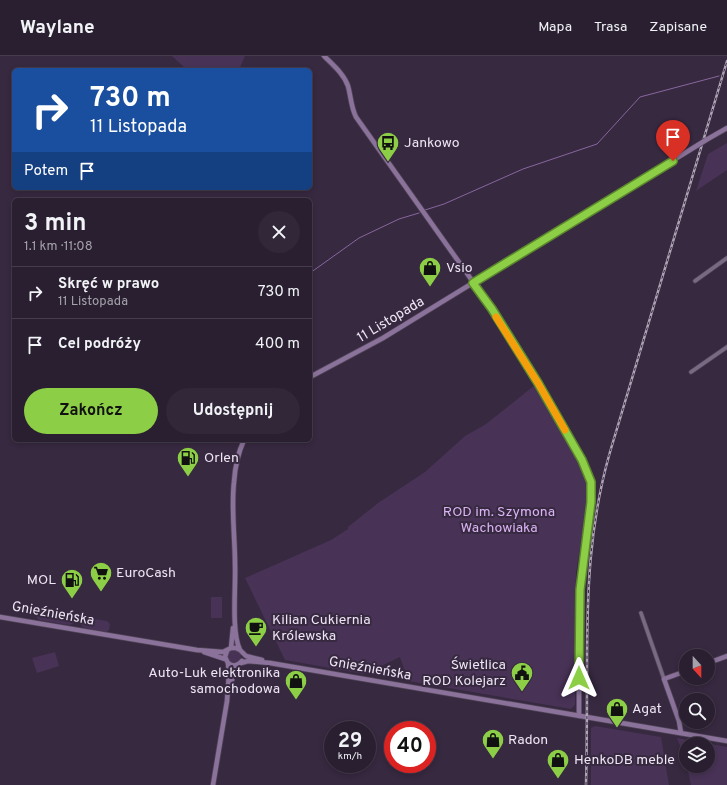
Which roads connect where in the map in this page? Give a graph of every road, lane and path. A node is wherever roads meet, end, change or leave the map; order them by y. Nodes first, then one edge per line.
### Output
1 (324, 56) edge
2 (727, 128) edge
3 (727, 258) edge
4 (694, 281) dead end
5 (473, 283) junction
6 (727, 347) edge
7 (691, 372) dead end
8 (312, 376) edge
9 (243, 442) edge
10 (641, 613) dead end
11 (235, 614) junction
12 (0, 616) edge
13 (229, 649) junction
14 (197, 650) junction
15 (241, 652) junction
16 (727, 656) edge
17 (715, 660) edge
18 (227, 661) junction
19 (270, 663) junction
20 (239, 664) junction
21 (679, 674) edge
22 (664, 679) junction
23 (227, 700) junction
24 (579, 716) junction
25 (681, 733) junction
26 (727, 741) edge
27 (213, 785) edge

1 - 5 main road
2 - 5 main road, 11 Listopada, bridge
3 - 4 street
5 - 8 main road, 11 Listopada
5 - 24 main road
6 - 7 street
9 - 11 main road
10 - 22 street
11 - 13 main road
11 - 15 main road
12 - 14 main road, Gnieźnieńska
13 - 14 main road, Gnieźnieńska
13 - 15 main road
13 - 18 main road
14 - 18 main road, Gnieźnieńska
15 - 19 main road, Gnieźnieńska
15 - 20 main road
16 - 17 main road
18 - 20 main road
18 - 23 main road
19 - 20 main road, Gnieźnieńska
19 - 24 main road, Gnieźnieńska
20 - 23 main road
21 - 22 main road
22 - 25 main road
23 - 27 main road
24 - 25 main road, Gnieźnieńska
25 - 26 main road, Gnieźnieńska

